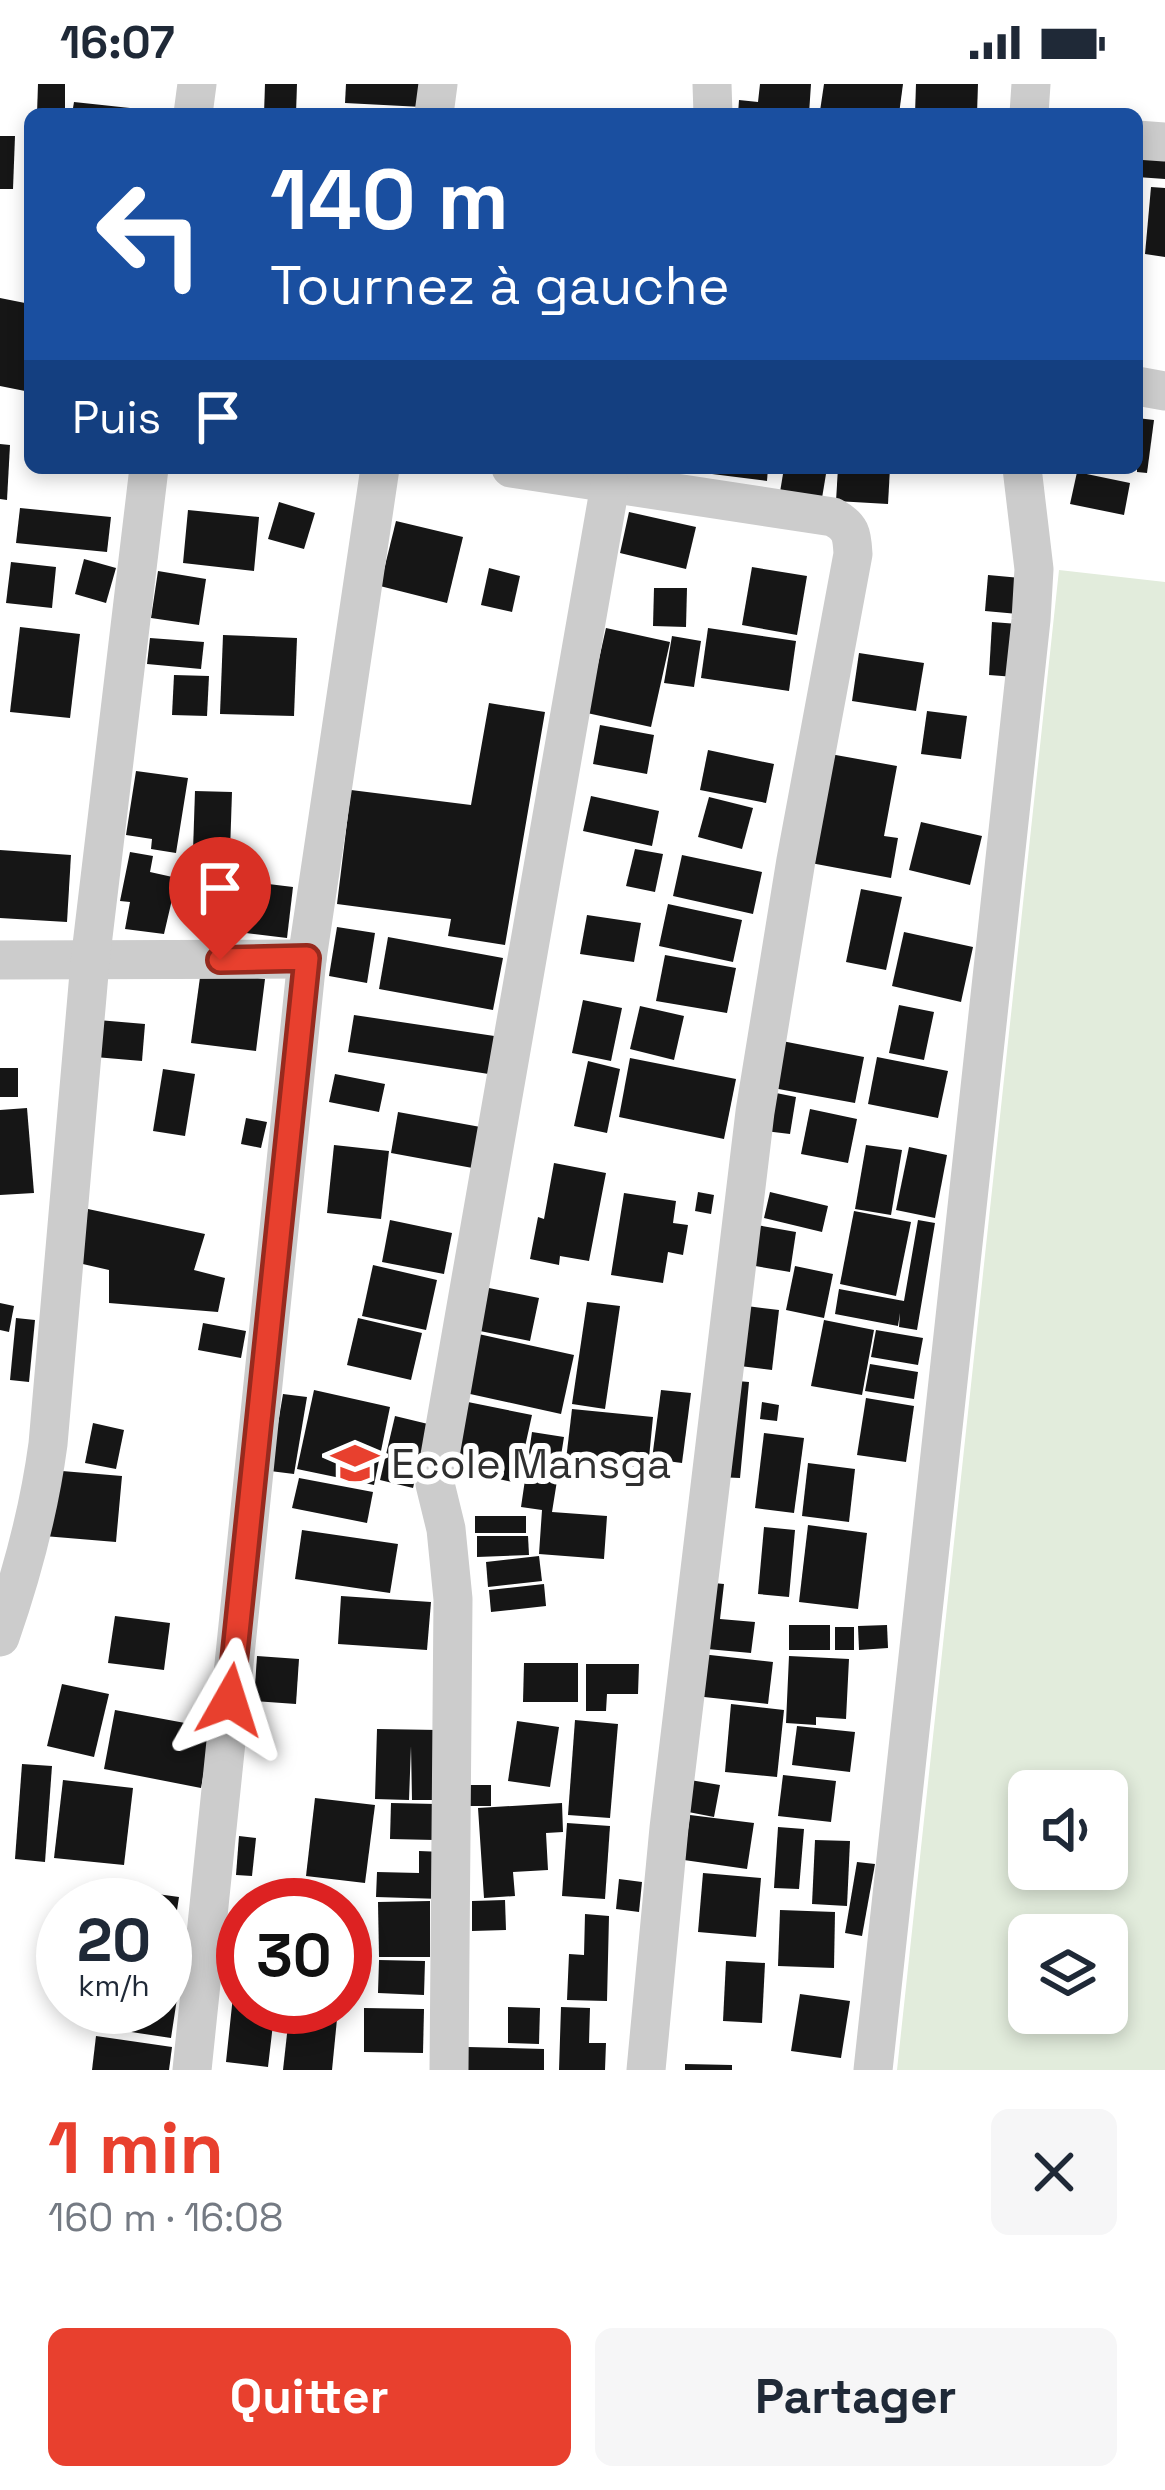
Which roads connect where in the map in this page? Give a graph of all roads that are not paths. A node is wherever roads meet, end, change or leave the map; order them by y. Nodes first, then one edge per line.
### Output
1 (148, 474) edge
2 (379, 474) edge
3 (546, 474) edge
4 (1023, 474) edge
5 (610, 485) junction
6 (307, 958) junction
7 (0, 959) edge
8 (90, 962) junction
9 (0, 1637) edge
10 (192, 2070) edge
11 (449, 2070) edge
12 (646, 2070) edge
13 (873, 2070) edge

1 - 8 street
2 - 6 street
3 - 5 street
4 - 13 street
5 - 11 street
5 - 12 street
6 - 8 street
6 - 10 street
7 - 8 street
8 - 9 street

